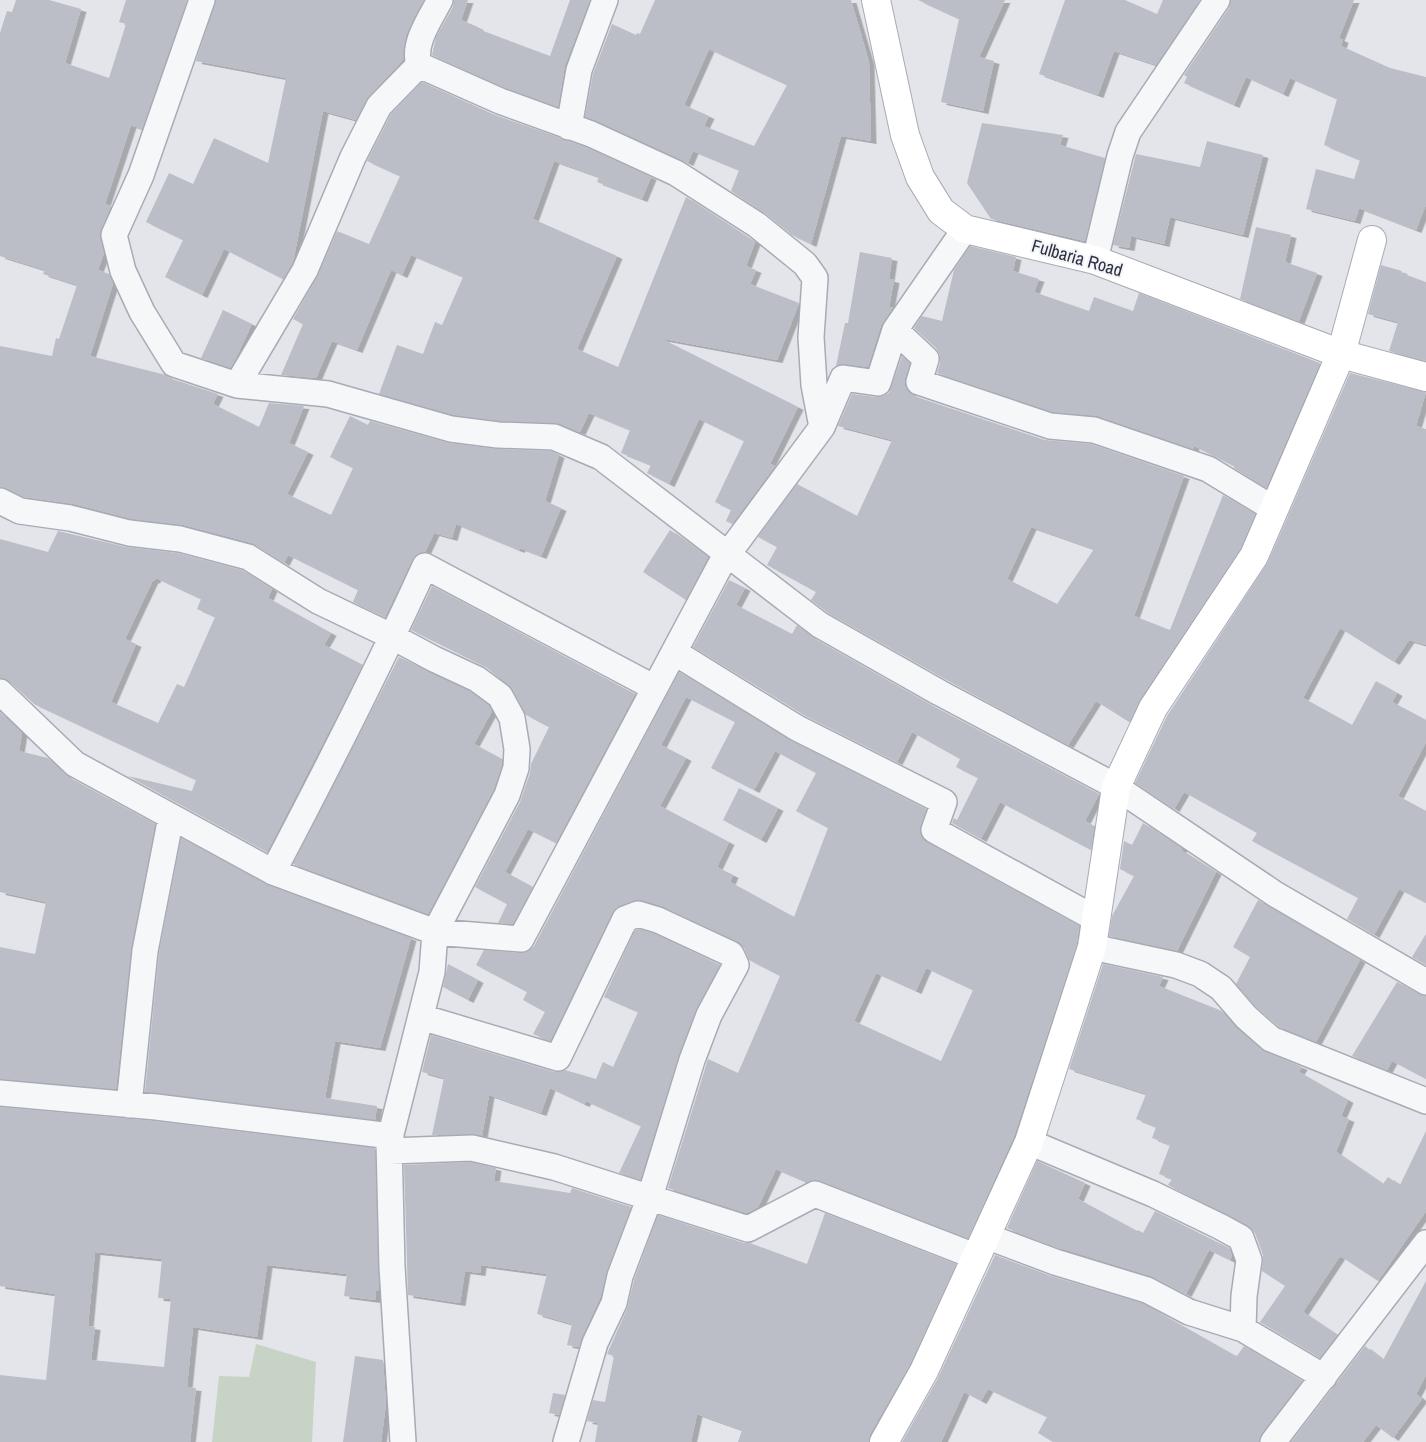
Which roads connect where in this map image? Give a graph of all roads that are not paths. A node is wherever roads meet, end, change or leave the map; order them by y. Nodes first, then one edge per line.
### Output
1 (202, 0) edge
2 (440, 0) edge
3 (605, 0) edge
4 (876, 0) edge
5 (1217, 0) edge
6 (419, 65) junction
7 (569, 127) junction
8 (965, 229) junction
9 (1372, 240) dead end
10 (1095, 260) junction
11 (895, 330) junction
12 (1341, 354) junction
13 (1426, 377) edge
14 (237, 385) junction
15 (822, 427) junction
16 (0, 500) edge
17 (1274, 509) junction
18 (728, 554) junction
19 (393, 637) junction
20 (674, 652) junction
21 (655, 688) junction
22 (0, 692) edge
23 (1117, 787) junction
24 (170, 817) junction
25 (273, 872) junction
26 (1096, 919) junction
27 (435, 932) junction
28 (1092, 947) junction
29 (1426, 982) edge
30 (421, 1017) junction
31 (0, 1092) edge
32 (1426, 1100) edge
33 (129, 1105) junction
34 (1029, 1142) junction
35 (390, 1143) junction
36 (650, 1197) junction
37 (1426, 1243) edge
38 (981, 1246) junction
39 (1243, 1329) junction
40 (1324, 1376) junction
41 (403, 1442) edge
42 (566, 1442) edge
43 (884, 1442) edge
44 (1273, 1442) edge

1 - 14 street
2 - 6 street
3 - 7 street
4 - 8 street, Fulbaria Road
5 - 10 street
6 - 7 street
6 - 14 street
7 - 15 street
8 - 10 street, Fulbaria Road
8 - 11 street
9 - 12 street
10 - 12 street, Fulbaria Road
11 - 15 street
11 - 17 street
12 - 13 street, Fulbaria Road
12 - 17 street
14 - 18 street
15 - 18 street
16 - 19 street
17 - 23 street
18 - 20 street
18 - 23 street
19 - 21 street
19 - 25 street
19 - 27 street
20 - 21 street
20 - 26 street
21 - 27 street
22 - 24 street
23 - 26 street
23 - 29 street
24 - 25 street
24 - 33 street
25 - 27 street
26 - 28 street
27 - 30 street
28 - 32 street
28 - 34 street
30 - 35 street
30 - 36 street
31 - 33 street
33 - 35 street
34 - 38 street
34 - 39 street
35 - 36 street
35 - 41 street
36 - 38 street
36 - 42 street
37 - 40 street
38 - 39 street
38 - 43 street
39 - 40 street
40 - 44 street

